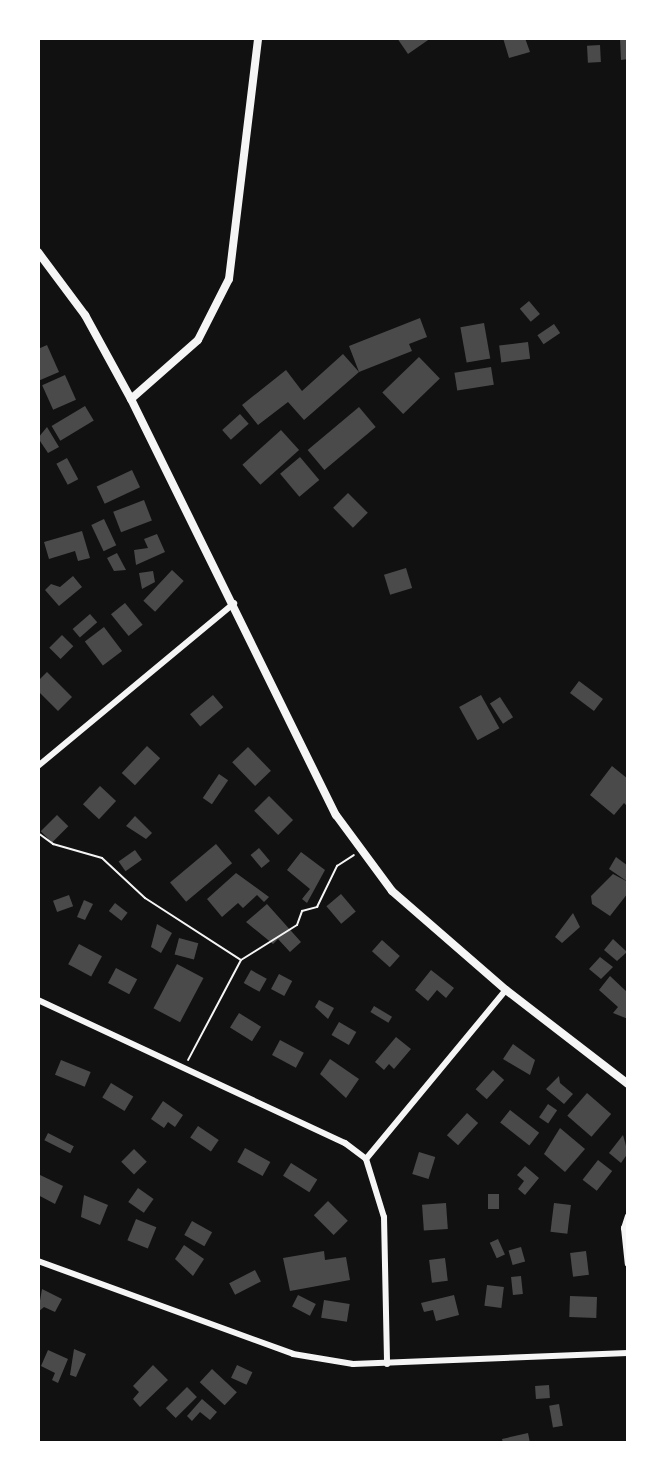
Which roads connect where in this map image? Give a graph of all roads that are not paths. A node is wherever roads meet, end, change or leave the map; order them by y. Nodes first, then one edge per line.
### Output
1 (258, 38) edge
2 (38, 252) edge
3 (131, 399) junction
4 (234, 603) junction
5 (38, 766) edge
6 (506, 990) junction
7 (38, 1000) edge
8 (628, 1084) edge
9 (366, 1159) junction
10 (628, 1216) edge
11 (38, 1261) edge
12 (628, 1264) edge
13 (628, 1353) edge
14 (387, 1364) junction

1 - 3 street
2 - 3 street
3 - 4 street
4 - 5 street
4 - 6 street
6 - 8 street
6 - 9 street
7 - 9 street
9 - 14 street
10 - 12 street
11 - 14 street
13 - 14 street

